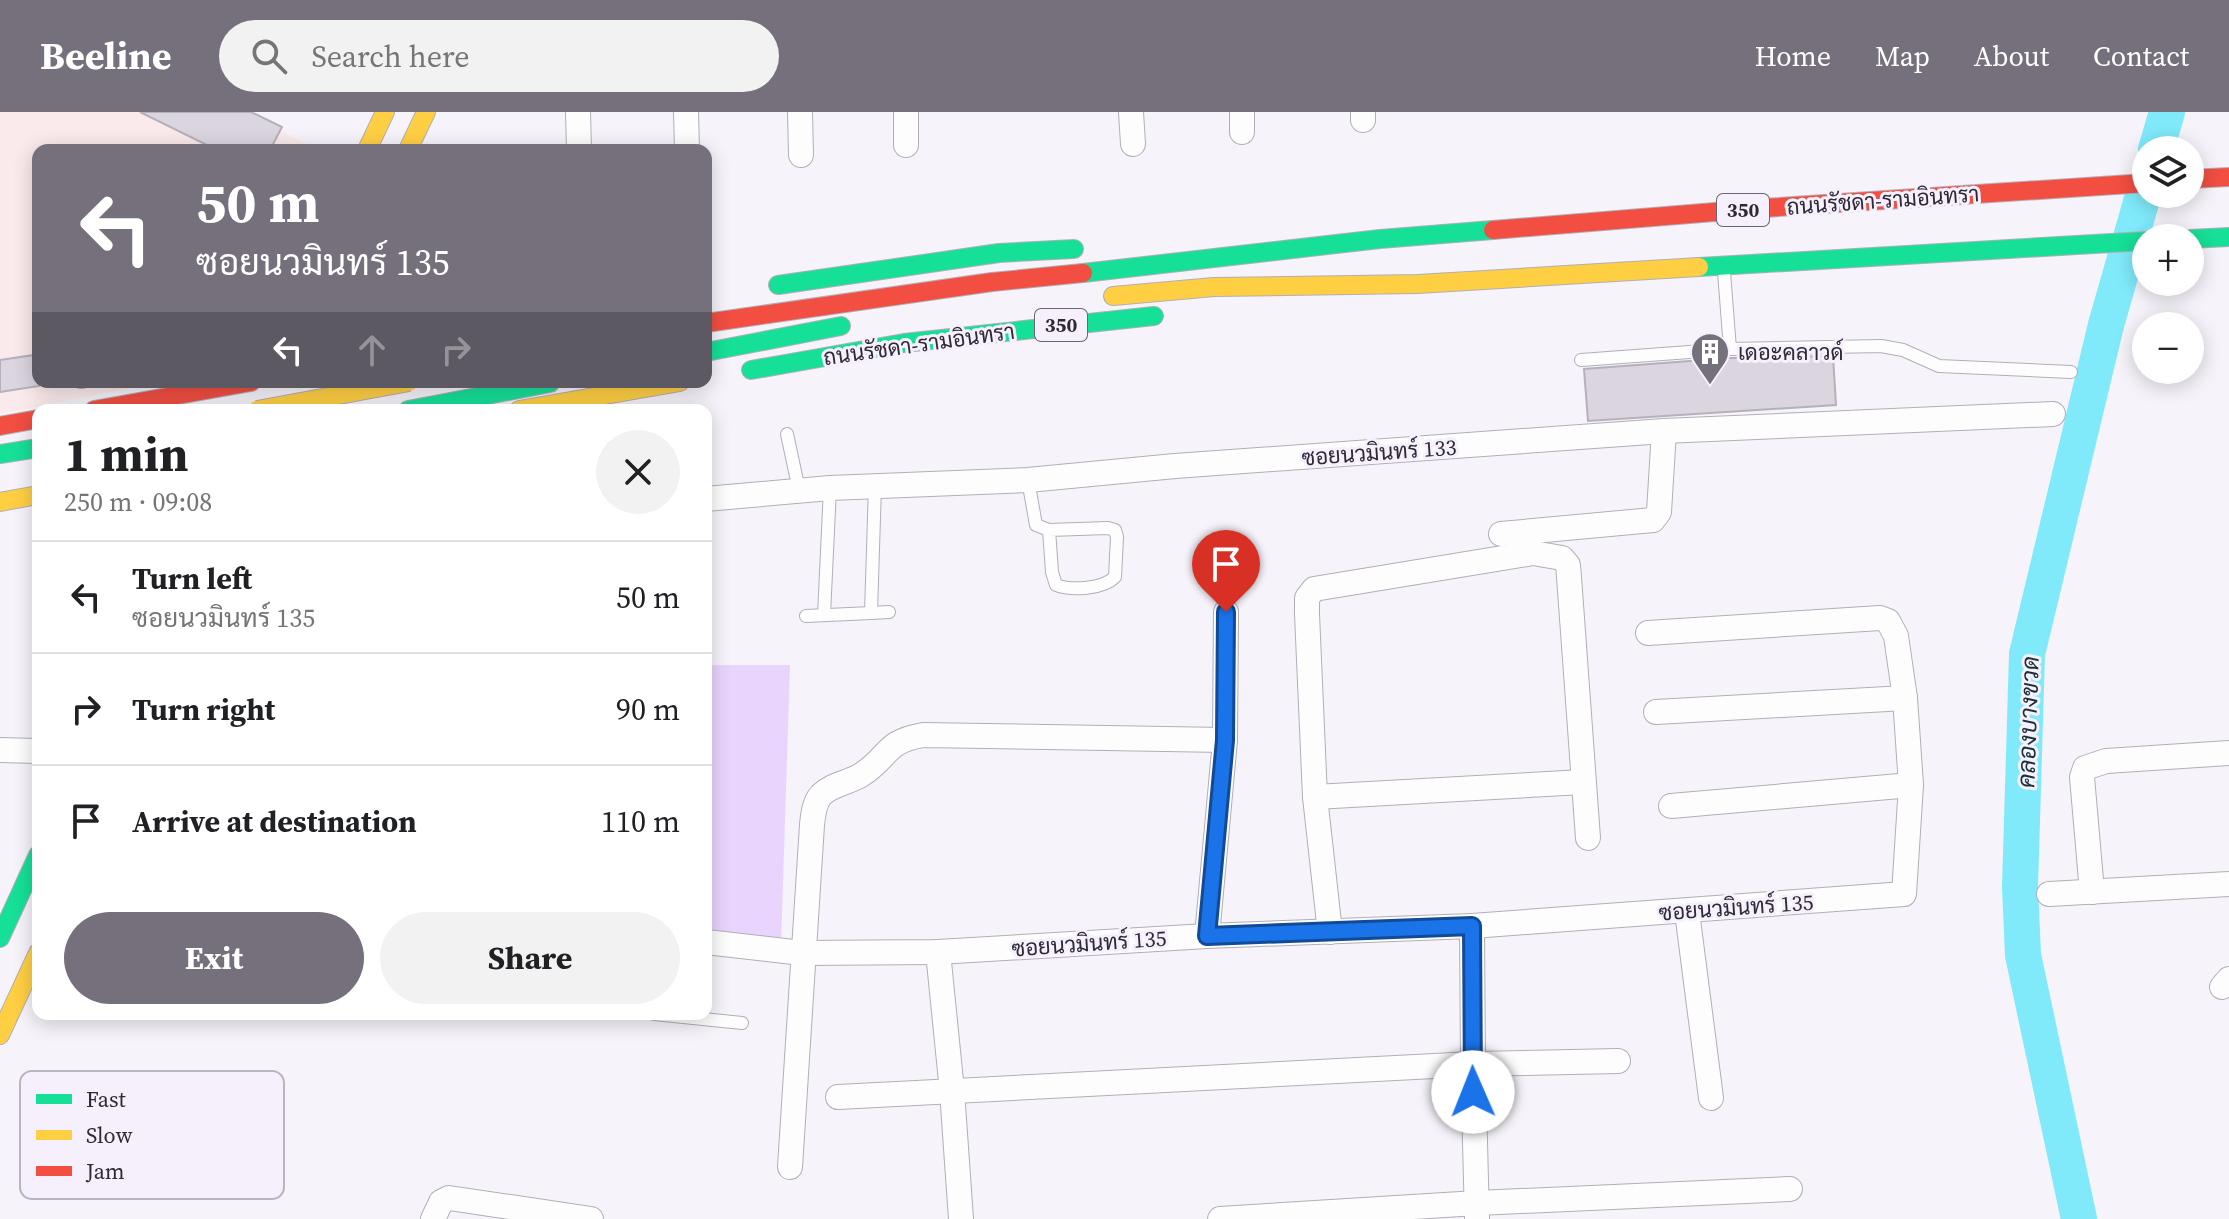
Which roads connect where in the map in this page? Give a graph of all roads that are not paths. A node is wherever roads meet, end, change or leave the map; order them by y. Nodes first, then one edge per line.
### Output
1 (385, 112) edge
2 (426, 112) edge
3 (578, 112) edge
4 (686, 112) edge
5 (800, 112) edge
6 (906, 112) edge
7 (1131, 112) edge
8 (370, 144) edge
9 (411, 144) edge
10 (579, 144) edge
11 (687, 144) edge
12 (1133, 144) dead end
13 (906, 145) dead end
14 (801, 155) dead end
15 (2229, 177) edge
16 (2204, 178) edge
17 (2132, 184) edge
18 (2229, 237) edge
19 (2204, 238) edge
20 (1380, 239) junction
21 (1202, 241) dead end
22 (2132, 242) edge
23 (1093, 248) dead end
24 (1723, 265) junction
25 (1418, 284) junction
26 (767, 287) dead end
27 (1094, 298) dead end
28 (1263, 305) dead end
29 (1168, 315) dead end
30 (712, 322) edge
31 (850, 325) dead end
32 (1730, 349) junction
33 (712, 351) edge
34 (1581, 360) dead end
35 (737, 372) dead end
36 (2071, 372) dead end
37 (220, 388) edge
38 (376, 388) edge
39 (389, 388) edge
40 (522, 388) edge
41 (646, 388) edge
42 (384, 400) dead end
43 (128, 404) edge
44 (290, 404) edge
45 (439, 404) edge
46 (554, 404) edge
47 (2053, 414) dead end
48 (32, 420) edge
49 (0, 426) edge
50 (1664, 431) junction
51 (787, 434) dead end
52 (32, 449) edge
53 (0, 454) edge
54 (1028, 480) junction
55 (875, 485) junction
56 (830, 488) junction
57 (799, 490) junction
58 (32, 496) edge
59 (712, 498) edge
60 (0, 502) edge
61 (1049, 530) junction
62 (1501, 534) dead end
63 (889, 612) dead end
64 (1226, 612) dead end
65 (871, 613) junction
66 (824, 615) junction
67 (806, 616) dead end
68 (1648, 633) dead end
69 (1905, 698) junction
70 (1656, 712) dead end
71 (1225, 740) junction
72 (0, 750) edge
73 (32, 751) edge
74 (2229, 753) edge
75 (1583, 782) junction
76 (1911, 785) junction
77 (1315, 797) junction
78 (1671, 806) dead end
79 (1588, 838) dead end
80 (32, 868) edge
81 (2229, 884) edge
82 (2092, 892) junction
83 (2049, 894) dead end
84 (1687, 912) junction
85 (1472, 926) junction
86 (1330, 932) junction
87 (1207, 936) junction
88 (0, 938) edge
89 (712, 943) edge
90 (938, 952) junction
91 (802, 953) junction
92 (32, 966) edge
93 (712, 1020) edge
94 (742, 1023) dead end
95 (0, 1035) edge
96 (1618, 1061) dead end
97 (1473, 1064) junction
98 (952, 1091) junction
99 (838, 1097) dead end
100 (1711, 1098) dead end
101 (790, 1167) dead end
102 (1790, 1189) dead end
103 (1582, 1209) edge
104 (1477, 1211) edge
105 (1358, 1214) edge
106 (433, 1219) edge
107 (591, 1219) edge
108 (961, 1219) edge
109 (1220, 1219) edge
110 (1238, 1219) edge

1 - 8 main road
2 - 9 main road
3 - 10 street
4 - 11 street
5 - 14 street
6 - 13 street
7 - 12 street
15 - 16 main road
17 - 20 main road, ถนนรัชดา-รามอินทรา / 350
18 - 19 main road
20 - 21 main road, ถนนรัชดา-รามอินทรา / 350
20 - 30 main road, ถนนรัชดา-รามอินทรา / 350
22 - 24 main road, 350
23 - 26 main road
24 - 25 main road, 350
24 - 32 lane
25 - 27 main road, 350
25 - 28 main road, 350
29 - 35 main road, ถนนรัชดา-รามอินทรา / 350
31 - 33 main road, ถนนรัชดา-รามอินทรา
32 - 34 lane
32 - 36 lane
37 - 43 main road
38 - 44 main road, bridge
39 - 42 main road
40 - 45 main road
41 - 46 main road
47 - 50 street, ซอยนวมินทร์ 133
48 - 49 main road
50 - 54 street, ซอยนวมินทร์ 133
50 - 62 street
51 - 57 lane
52 - 53 main road
54 - 55 street, ซอยนวมินทร์ 133
54 - 61 lane
55 - 56 street, ซอยนวมินทร์ 133
55 - 65 lane
56 - 57 street, ซอยนวมินทร์ 133
56 - 66 lane
57 - 59 street, ซอยนวมินทร์ 133
58 - 60 main road
61 - 61 lane
63 - 65 lane
64 - 71 street
65 - 66 lane
66 - 67 lane
68 - 69 street
69 - 70 street
69 - 76 street
71 - 87 street
71 - 91 street
72 - 73 street
74 - 82 street
75 - 77 street
75 - 77 street
75 - 79 street
76 - 78 street
76 - 84 street, ซอยนวมินทร์ 135
77 - 86 street
80 - 88 main road
81 - 82 street
82 - 83 street
84 - 85 street, ซอยนวมินทร์ 135
84 - 100 street
85 - 86 street, ซอยนวมินทร์ 135
85 - 97 street
86 - 87 street, ซอยนวมินทร์ 135
87 - 90 street, ซอยนวมินทร์ 135
89 - 91 street, ซอยนวมินทร์ 135
90 - 91 street, ซอยนวมินทร์ 135
90 - 98 street
91 - 101 street
92 - 95 main road
93 - 94 lane
96 - 97 street
97 - 98 street
97 - 104 street
98 - 99 street
98 - 108 street
102 - 103 street
103 - 104 street
104 - 105 street
105 - 110 street
106 - 107 street
109 - 110 street

